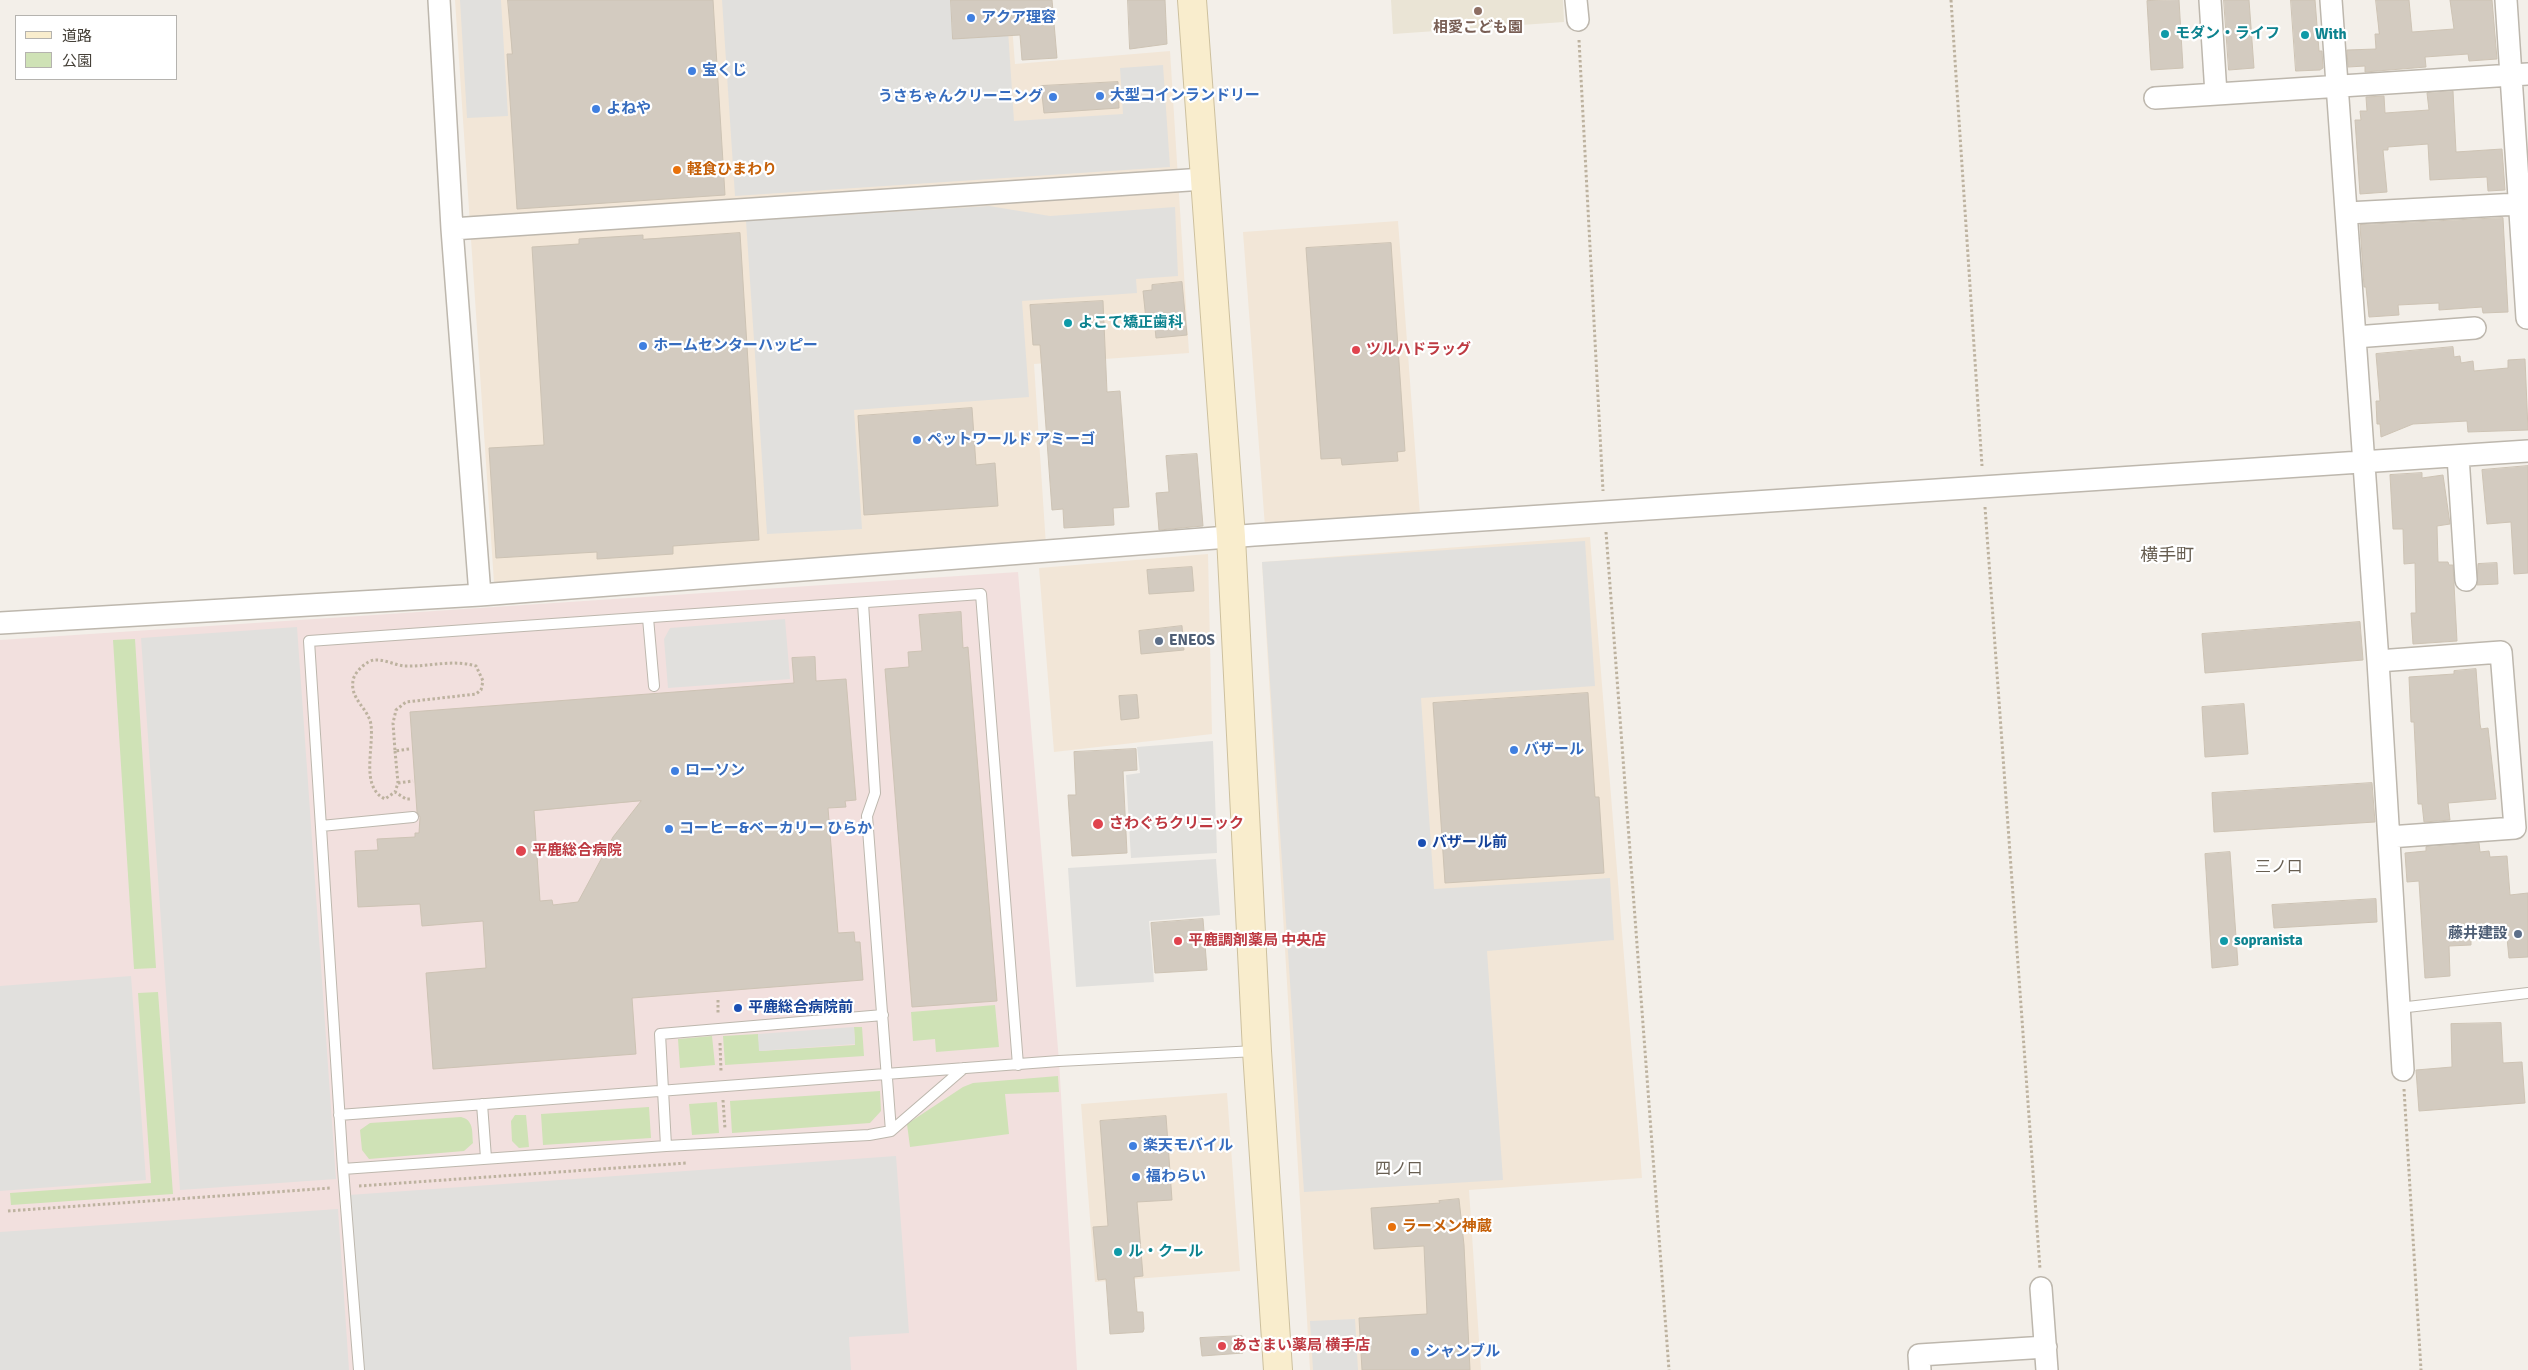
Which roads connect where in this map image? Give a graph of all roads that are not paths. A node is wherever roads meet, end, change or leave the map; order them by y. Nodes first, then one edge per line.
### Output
1 (439, 0) edge
2 (1192, 0) edge
3 (2210, 0) edge
4 (2331, 0) edge
5 (2506, 0) edge
6 (2519, 75) edge
7 (2337, 86) junction
8 (2216, 94) junction
9 (2155, 98) dead end
10 (1204, 179) junction
11 (2519, 204) junction
12 (2347, 213) junction
13 (452, 229) junction
14 (2527, 318) dead end
15 (2475, 328) dead end
16 (2355, 337) junction
17 (2528, 451) edge
18 (2458, 456) junction
19 (2364, 462) junction
20 (1231, 537) junction
21 (2466, 580) dead end
22 (480, 595) junction
23 (863, 603) junction
24 (648, 618) junction
25 (0, 623) edge
26 (2378, 661) junction
27 (654, 686) dead end
28 (413, 817) dead end
29 (322, 826) junction
30 (2389, 836) junction
31 (2528, 993) edge
32 (2399, 1008) junction
33 (883, 1015) junction
34 (1258, 1051) junction
35 (1018, 1065) junction
36 (964, 1068) junction
37 (2403, 1070) road end
38 (888, 1074) junction
39 (663, 1091) junction
40 (890, 1097) junction
41 (482, 1104) junction
42 (916, 1110) junction
43 (340, 1115) junction
44 (891, 1131) junction
45 (666, 1146) junction
46 (486, 1158) junction
47 (343, 1170) junction
48 (2041, 1288) road end
49 (2046, 1347) junction
50 (359, 1370) edge
51 (1278, 1370) edge
52 (1920, 1370) edge
53 (2047, 1370) edge

1 - 13 street
2 - 10 street
3 - 8 street
4 - 7 street
5 - 6 street
6 - 7 street
6 - 11 street
7 - 8 street
7 - 12 street
8 - 9 street
10 - 13 street
10 - 20 street
11 - 12 street
11 - 14 street
12 - 16 street
13 - 22 street
15 - 16 street
16 - 19 street
17 - 18 street
18 - 19 street
18 - 21 street
19 - 20 street
19 - 26 street
20 - 22 street
20 - 34 street
22 - 25 street
23 - 24 lane
23 - 33 lane
23 - 35 lane
24 - 27 lane
24 - 29 lane
26 - 30 street
26 - 30 street
28 - 29 lane
29 - 43 lane
30 - 32 street
31 - 32 lane
32 - 37 street
33 - 38 lane
33 - 39 lane
34 - 35 lane
34 - 51 street
35 - 36 lane
36 - 38 lane
36 - 42 lane
38 - 39 lane
38 - 40 lane
39 - 41 lane
39 - 45 lane
40 - 42 lane
40 - 44 lane
41 - 43 lane
41 - 46 lane
42 - 44 lane
43 - 47 lane
44 - 45 lane
45 - 46 lane
46 - 47 lane
47 - 50 lane
48 - 49 street
49 - 52 street
49 - 53 street

